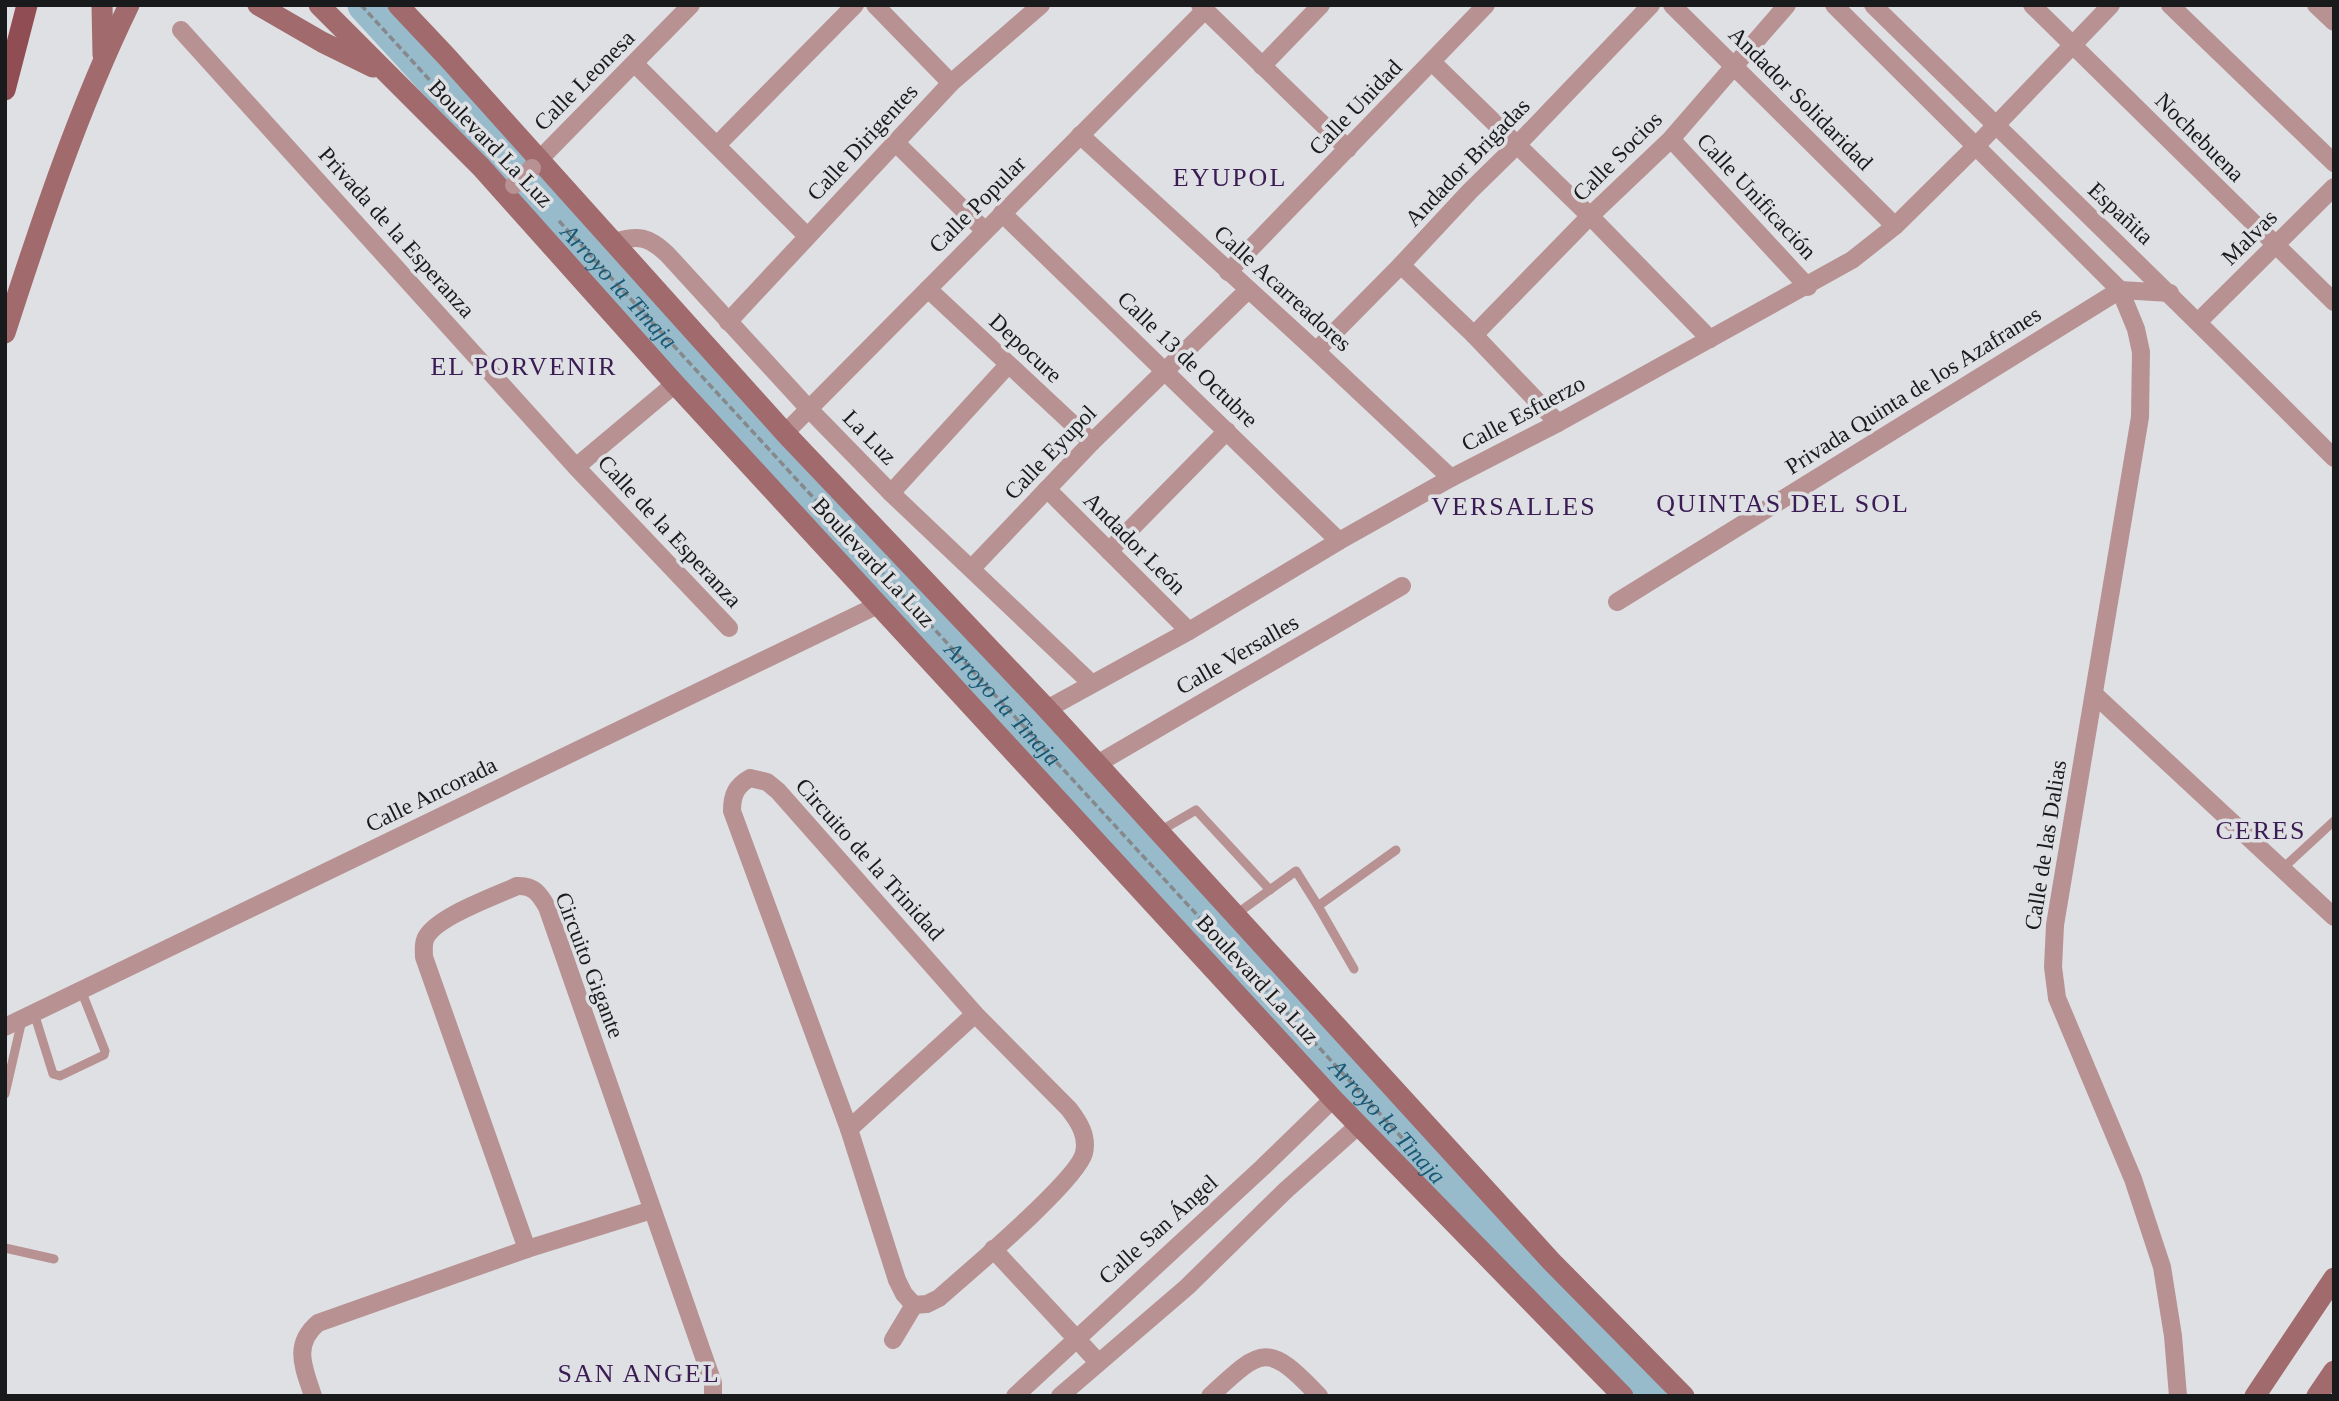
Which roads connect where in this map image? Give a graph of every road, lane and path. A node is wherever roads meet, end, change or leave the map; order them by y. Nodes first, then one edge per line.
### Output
1 (27, 5) edge
2 (103, 5) edge
3 (129, 5) edge
4 (258, 5) edge
5 (319, 5) edge
6 (361, 5) edge
7 (398, 5) edge
8 (691, 5) edge
9 (855, 5) edge
10 (875, 5) edge
11 (1321, 5) edge
12 (1486, 5) edge
13 (1651, 5) edge
14 (1672, 5) edge
15 (1787, 5) edge
16 (1834, 5) edge
17 (1873, 5) edge
18 (2032, 5) edge
19 (2111, 5) edge
20 (2170, 5) edge
21 (2316, 5) edge
22 (1036, 7) edge
23 (1204, 7) edge
24 (2334, 23) edge
25 (181, 30) dead end
26 (2073, 45) junction
27 (103, 61) junction
28 (1432, 62) junction
29 (635, 64) junction
30 (1262, 65) junction
31 (1735, 66) junction
32 (390, 75) junction
33 (951, 83) junction
34 (5, 90) edge
35 (1996, 125) junction
36 (1080, 135) junction
37 (483, 138) dead end
38 (1671, 139) junction
39 (896, 143) junction
40 (718, 145) junction
41 (1517, 145) junction
42 (1975, 147) junction
43 (1348, 149) junction
44 (2334, 163) edge
45 (536, 164) junction
46 (2334, 187) edge
47 (510, 189) junction
48 (1002, 213) junction
49 (1590, 216) junction
50 (558, 220) dead end
51 (1895, 226) junction
52 (984, 230) junction
53 (807, 236) junction
54 (614, 242) junction
55 (2275, 246) junction
56 (1401, 265) junction
57 (1228, 272) junction
58 (1808, 287) junction
59 (928, 289) junction
60 (1248, 290) junction
61 (2120, 290) junction
62 (2170, 293) junction
63 (2334, 302) edge
64 (728, 322) junction
65 (2198, 322) junction
66 (5, 333) edge
67 (1474, 335) junction
68 (1710, 339) junction
69 (1316, 351) junction
70 (1008, 365) junction
71 (1165, 372) junction
72 (675, 384) junction
73 (809, 409) junction
74 (1558, 423) junction
75 (1227, 431) junction
76 (785, 433) junction
77 (1092, 442) junction
78 (2334, 458) edge
79 (576, 467) junction
80 (1451, 478) junction
81 (1047, 489) junction
82 (891, 493) junction
83 (1339, 541) junction
84 (1109, 551) junction
85 (972, 568) junction
86 (1402, 586) dead end
87 (1617, 602) dead end
88 (878, 605) junction
89 (729, 628) dead end
90 (1189, 631) junction
91 (1092, 684) junction
92 (2094, 695) junction
93 (1047, 709) junction
94 (1097, 764) junction
95 (2334, 821) edge
96 (1159, 832) junction
97 (1396, 850) dead end
98 (2282, 869) junction
99 (1270, 890) junction
100 (1318, 906) junction
101 (1235, 915) junction
102 (2334, 917) edge
103 (1354, 969) dead end
104 (81, 990) junction
105 (975, 1014) junction
106 (28, 1016) junction
107 (5, 1027) edge
108 (5, 1094) edge
109 (1333, 1099) junction
110 (1359, 1125) junction
111 (849, 1129) junction
112 (1405, 1141) dead end
113 (652, 1210) junction
114 (5, 1248) edge
115 (527, 1249) junction
116 (993, 1249) junction
117 (54, 1259) dead end
118 (2334, 1278) edge
119 (914, 1305) junction
120 (1075, 1338) junction
121 (893, 1340) dead end
122 (1098, 1362) junction
123 (2334, 1371) edge
124 (313, 1396) edge
125 (713, 1396) edge
126 (1015, 1396) edge
127 (1060, 1396) edge
128 (1210, 1396) edge
129 (1320, 1396) edge
130 (1623, 1396) edge
131 (1684, 1396) edge
132 (2178, 1396) edge
133 (2255, 1396) edge
134 (2317, 1396) edge

1 - 34 main road
2 - 27 main road
3 - 27 main road
4 - 32 main road
5 - 32 main road, Boulevard La Luz
6 - 37 path
7 - 45 main road, Boulevard La Luz
8 - 29 street, Calle Leonesa
9 - 40 street
10 - 33 street
11 - 30 street
12 - 28 street, Calle Unidad
13 - 41 street, Andador Brigadas
14 - 31 street, Andador Solidaridad
15 - 31 street, Calle Socios
16 - 42 street
17 - 35 street, Españita
18 - 26 street, Nochebuena
19 - 26 street, Calle Esfuerzo
20 - 44 street
21 - 24 street
22 - 33 street, Calle Dirigentes
23 - 30 street, Calle Popular
23 - 36 street, Calle Popular
25 - 79 street, Privada de la Esperanza
26 - 35 street, Calle Esfuerzo
26 - 55 street, Nochebuena
27 - 66 main road
28 - 41 street
28 - 43 street, Calle Unidad
29 - 40 street
29 - 45 street, Calle Leonesa
30 - 43 street, Calle Popular
31 - 38 street, Calle Socios
31 - 51 street, Andador Solidaridad
32 - 47 main road, Boulevard La Luz
33 - 39 street, Calle Dirigentes
35 - 42 street, Calle Esfuerzo
35 - 62 street, Españita
36 - 48 street, Calle Popular
36 - 57 street, Calle Acarreadores
38 - 49 street, Calle Socios
38 - 58 street, Calle Unificación
39 - 52 street
39 - 53 street, Calle Dirigentes
40 - 53 street
41 - 49 street
41 - 56 street, Andador Brigadas
42 - 51 street, Calle Esfuerzo
42 - 61 street
43 - 57 street, Calle Unidad
45 - 47 street, Calle Leonesa, bridge
45 - 54 main road, Boulevard La Luz
46 - 55 street, Malvas
47 - 72 main road, Boulevard La Luz
48 - 52 street, Calle Popular
48 - 71 street, Calle 13 de Octubre
49 - 67 street, Calle Socios
49 - 68 street
50 - 112 path
51 - 58 street, Calle Esfuerzo
52 - 59 street, Calle Popular
53 - 64 street, Calle Dirigentes
54 - 64 street, La Luz
54 - 76 main road, Boulevard La Luz
55 - 63 street, Nochebuena
55 - 65 street, Malvas
56 - 67 street
56 - 69 street, Andador Brigadas
57 - 60 street, Calle Acarreadores
58 - 68 street, Calle Esfuerzo
59 - 70 street, Depocure
59 - 73 street, Calle Popular
60 - 69 street, Calle Acarreadores
60 - 71 street, Calle Eyupol
61 - 62 street
61 - 87 street, Privada Quinta de los Azafranes
61 - 92 street, Calle de las Dalias
62 - 65 street, Españita
64 - 73 street, La Luz
65 - 78 street, Españita
67 - 74 street
68 - 74 street, Calle Esfuerzo
69 - 80 street, Calle Acarreadores
70 - 77 street, Depocure
70 - 82 street
71 - 75 street, Calle 13 de Octubre
71 - 77 street, Calle Eyupol
72 - 79 street
72 - 88 main road, Boulevard La Luz
73 - 76 street, Calle Popular
73 - 82 street, La Luz
74 - 80 street, Calle Esfuerzo
75 - 83 street, Calle 13 de Octubre
75 - 84 street
76 - 93 main road, Boulevard La Luz
77 - 81 street, Calle Eyupol
79 - 89 street, Calle de la Esperanza
80 - 83 street, Calle Esfuerzo
81 - 84 street, Andador León
81 - 85 street, Calle Eyupol
82 - 85 street, La Luz
83 - 90 street, Calle Esfuerzo
84 - 90 street, Andador León
85 - 91 street, La Luz
86 - 94 street, Calle Versalles
88 - 104 street, Calle Ancorada
88 - 109 main road, Boulevard La Luz
90 - 91 street, Calle Esfuerzo
91 - 93 street, Calle Esfuerzo
92 - 98 street
92 - 132 street, Calle de las Dalias
93 - 94 main road, Boulevard La Luz
94 - 96 main road, Boulevard La Luz
95 - 98 lane
96 - 99 lane
96 - 101 main road, Boulevard La Luz
97 - 100 lane
98 - 102 street
99 - 100 lane
99 - 101 lane
100 - 103 lane
101 - 131 main road, Boulevard La Luz
104 - 106 street, Calle Ancorada
104 - 106 lane
105 - 111 street
105 - 111 street, Circuito de la Trinidad
105 - 116 street, Circuito de la Trinidad
106 - 107 street, Calle Ancorada
106 - 108 lane
109 - 110 main road, Boulevard La Luz
109 - 120 street, Calle San Ángel
110 - 122 street
110 - 130 main road, Boulevard La Luz
111 - 119 street, Circuito de la Trinidad
113 - 115 street
113 - 115 street, Circuito Gigante
113 - 125 street, Circuito Gigante
114 - 117 lane
115 - 124 street
116 - 119 street, Circuito de la Trinidad
116 - 120 street
118 - 133 main road
119 - 121 street
120 - 122 street
120 - 126 street, Calle San Ángel
122 - 127 street
123 - 134 main road
128 - 129 street

